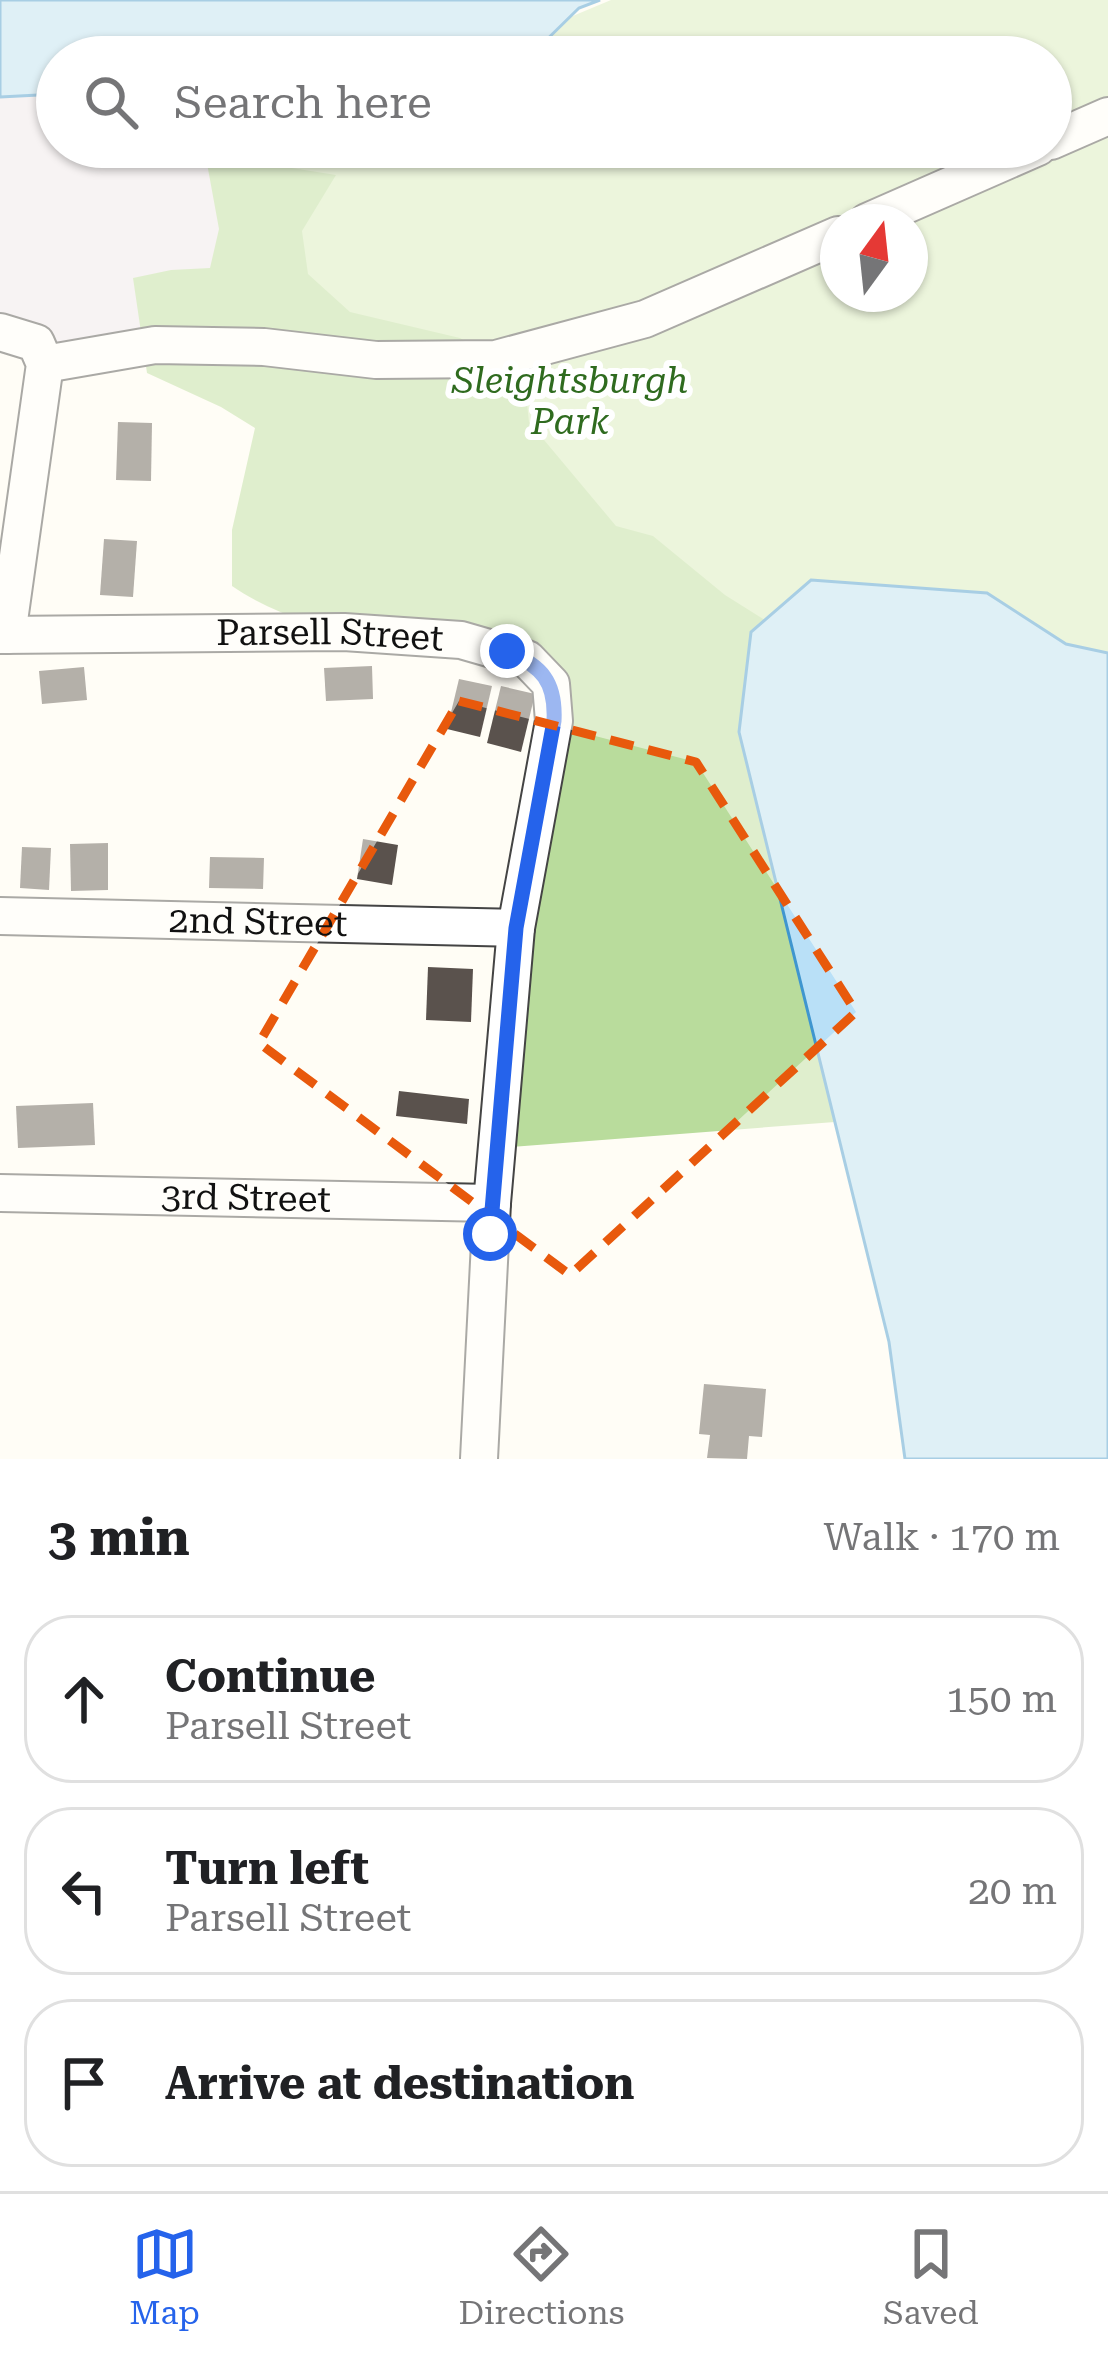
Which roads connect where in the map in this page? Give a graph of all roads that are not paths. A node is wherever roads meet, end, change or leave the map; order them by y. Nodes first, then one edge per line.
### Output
1 (1108, 116) edge
2 (1072, 132) edge
3 (990, 168) edge
4 (908, 204) edge
5 (820, 243) edge
6 (0, 332) edge
7 (45, 364) junction
8 (3, 635) edge
9 (0, 916) edge
10 (516, 928) junction
11 (0, 1193) edge
12 (492, 1203) junction
13 (479, 1459) edge

1 - 2 street
3 - 4 street
5 - 7 street
6 - 7 street
7 - 8 street
8 - 10 street, Parsell Street
9 - 10 street, 2nd Street
10 - 12 street, Parsell Street
11 - 12 street, 3rd Street
12 - 13 street, Parsell Street

